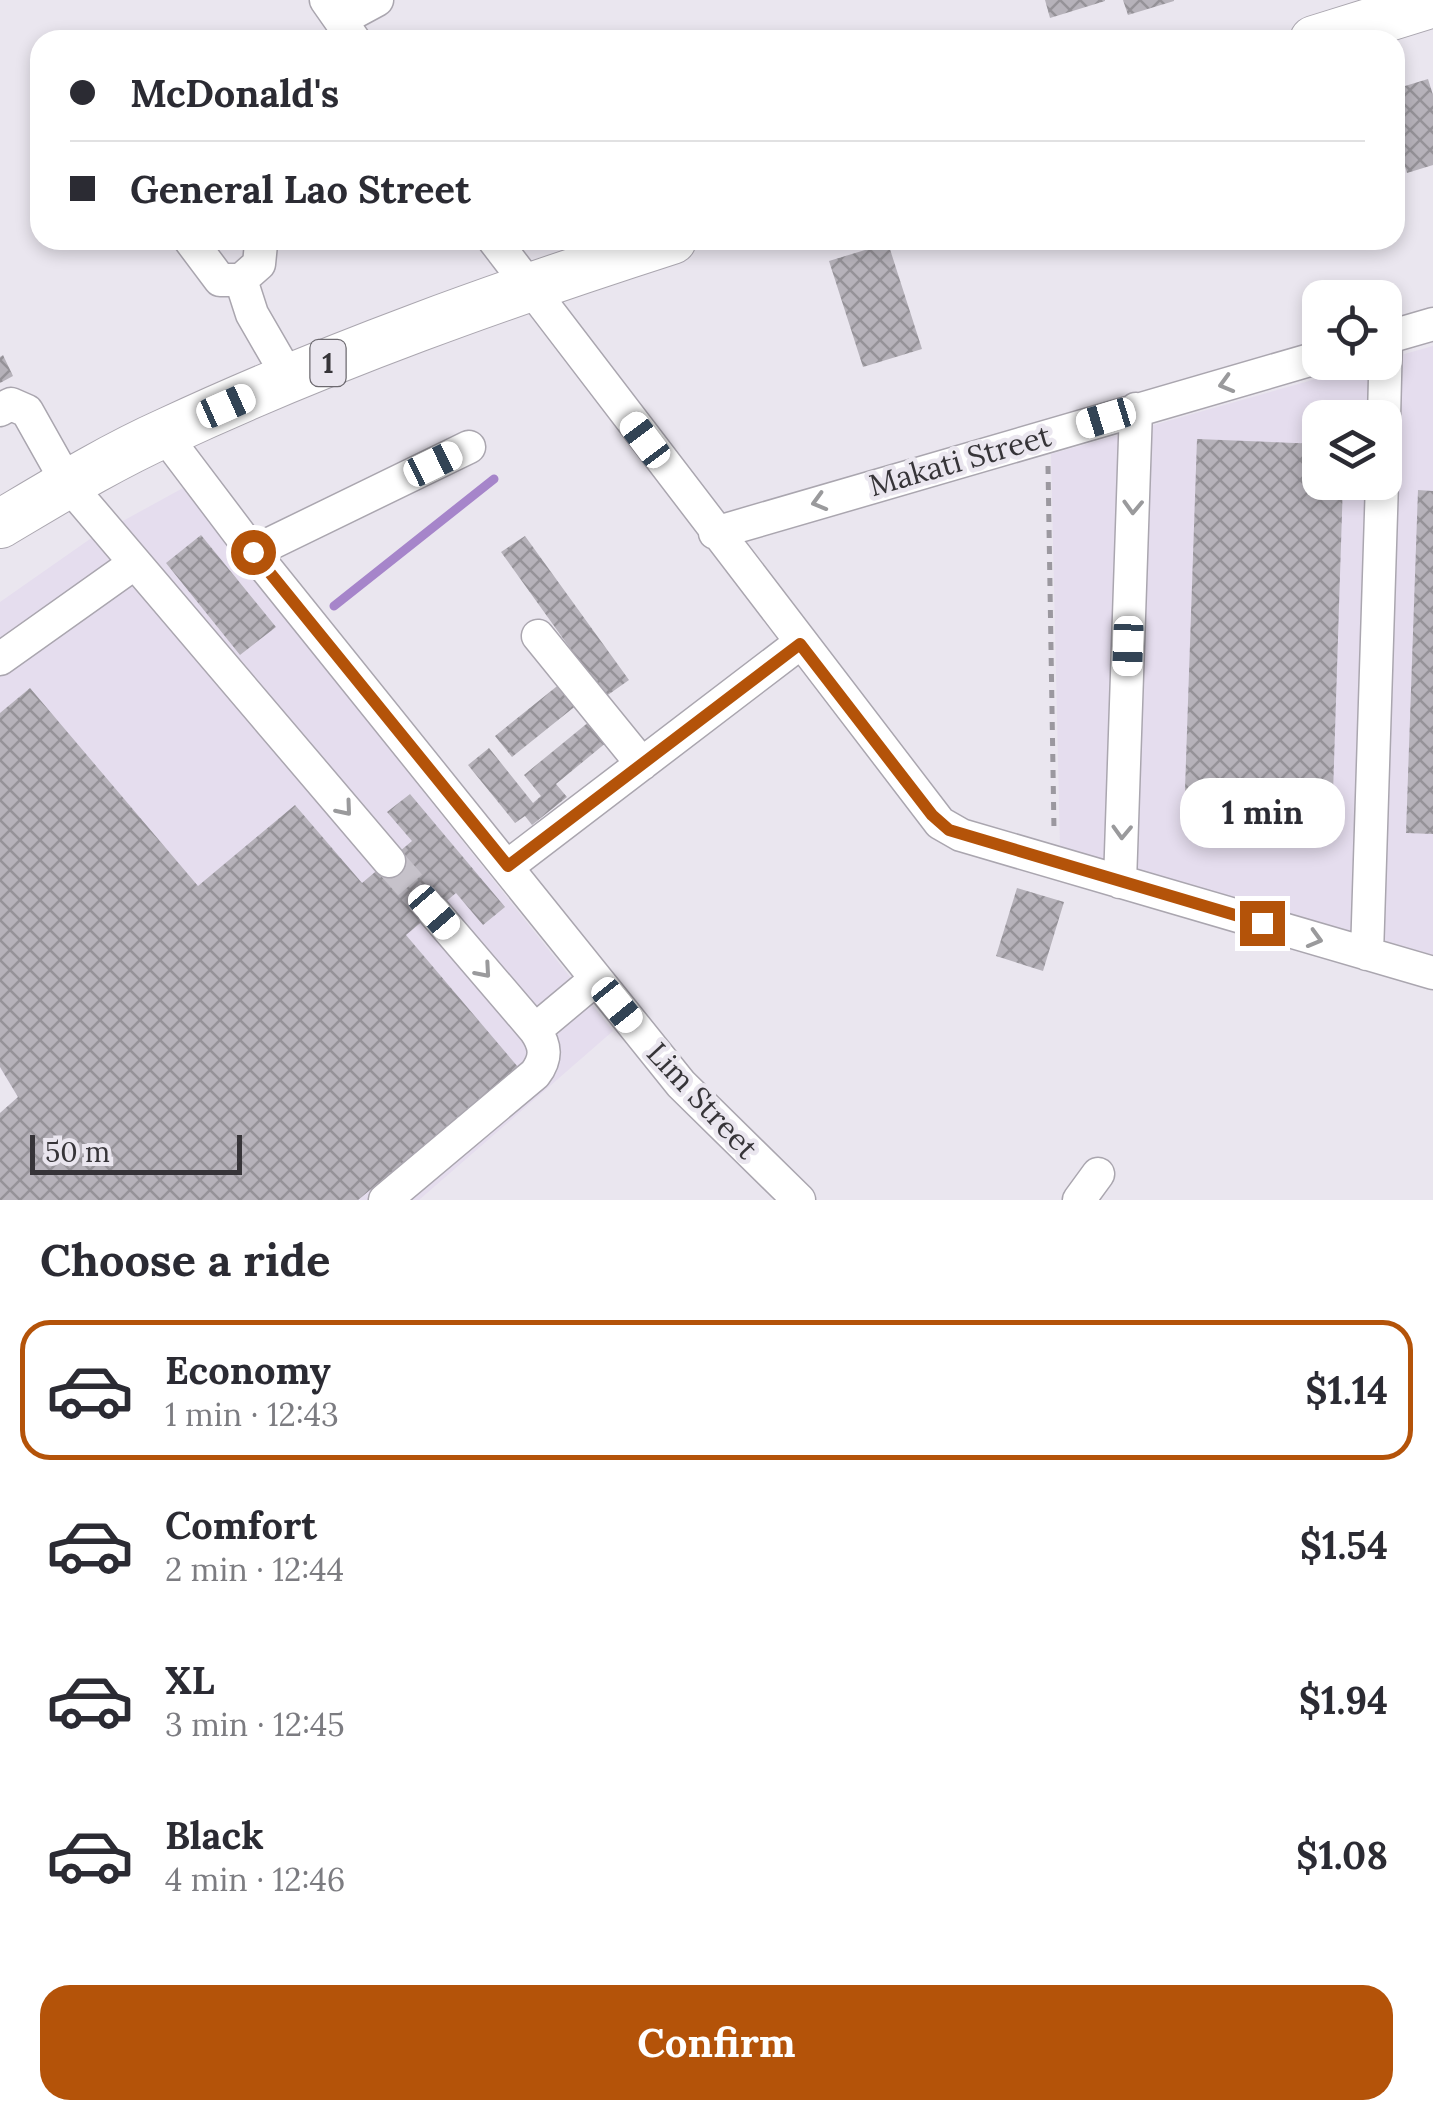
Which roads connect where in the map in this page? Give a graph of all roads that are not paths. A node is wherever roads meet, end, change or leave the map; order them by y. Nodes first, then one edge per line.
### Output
1 (378, 0) edge
2 (1433, 3) edge
3 (340, 20) edge
4 (1346, 30) edge
5 (198, 250) edge
6 (260, 250) edge
7 (501, 250) edge
8 (641, 250) edge
9 (241, 280) junction
10 (527, 287) junction
11 (1433, 324) edge
12 (1402, 333) edge
13 (1302, 362) edge
14 (288, 378) junction
15 (1136, 409) junction
16 (0, 410) edge
17 (164, 433) junction
18 (469, 447) dead end
19 (68, 484) junction
20 (1381, 500) edge
21 (0, 524) edge
22 (716, 533) junction
23 (253, 552) junction
24 (135, 563) junction
25 (538, 636) dead end
26 (800, 644) junction
27 (0, 658) edge
28 (642, 764) junction
29 (389, 860) tunnel mouth
30 (508, 866) junction
31 (1120, 882) junction
32 (434, 912) tunnel mouth
33 (1368, 954) junction
34 (1433, 973) edge
35 (596, 979) junction
36 (535, 1030) junction
37 (384, 1200) edge
38 (799, 1200) edge

1 - 3 street
2 - 4 highway
5 - 9 street
6 - 9 street
7 - 10 street
8 - 10 highway, 1
9 - 14 street
10 - 14 highway, 1
10 - 22 street
11 - 12 street
13 -> 15 street, Makati Street
14 - 17 highway, 1
15 -> 22 street, Makati Street
15 -> 31 street
16 - 19 street
17 - 19 highway, 1
17 - 23 street, Lim Street
18 - 23 street
19 - 21 highway, 1
19 - 24 street
20 - 33 street
22 - 26 street
23 - 30 street, Lim Street
24 - 27 street
24 -> 29 street
25 - 28 street
26 - 28 street
26 - 31 street
28 - 30 street
30 - 35 street, Lim Street
31 -> 33 street
32 -> 36 street
33 - 34 street
35 - 36 street
35 - 38 street, Lim Street
36 - 37 street

